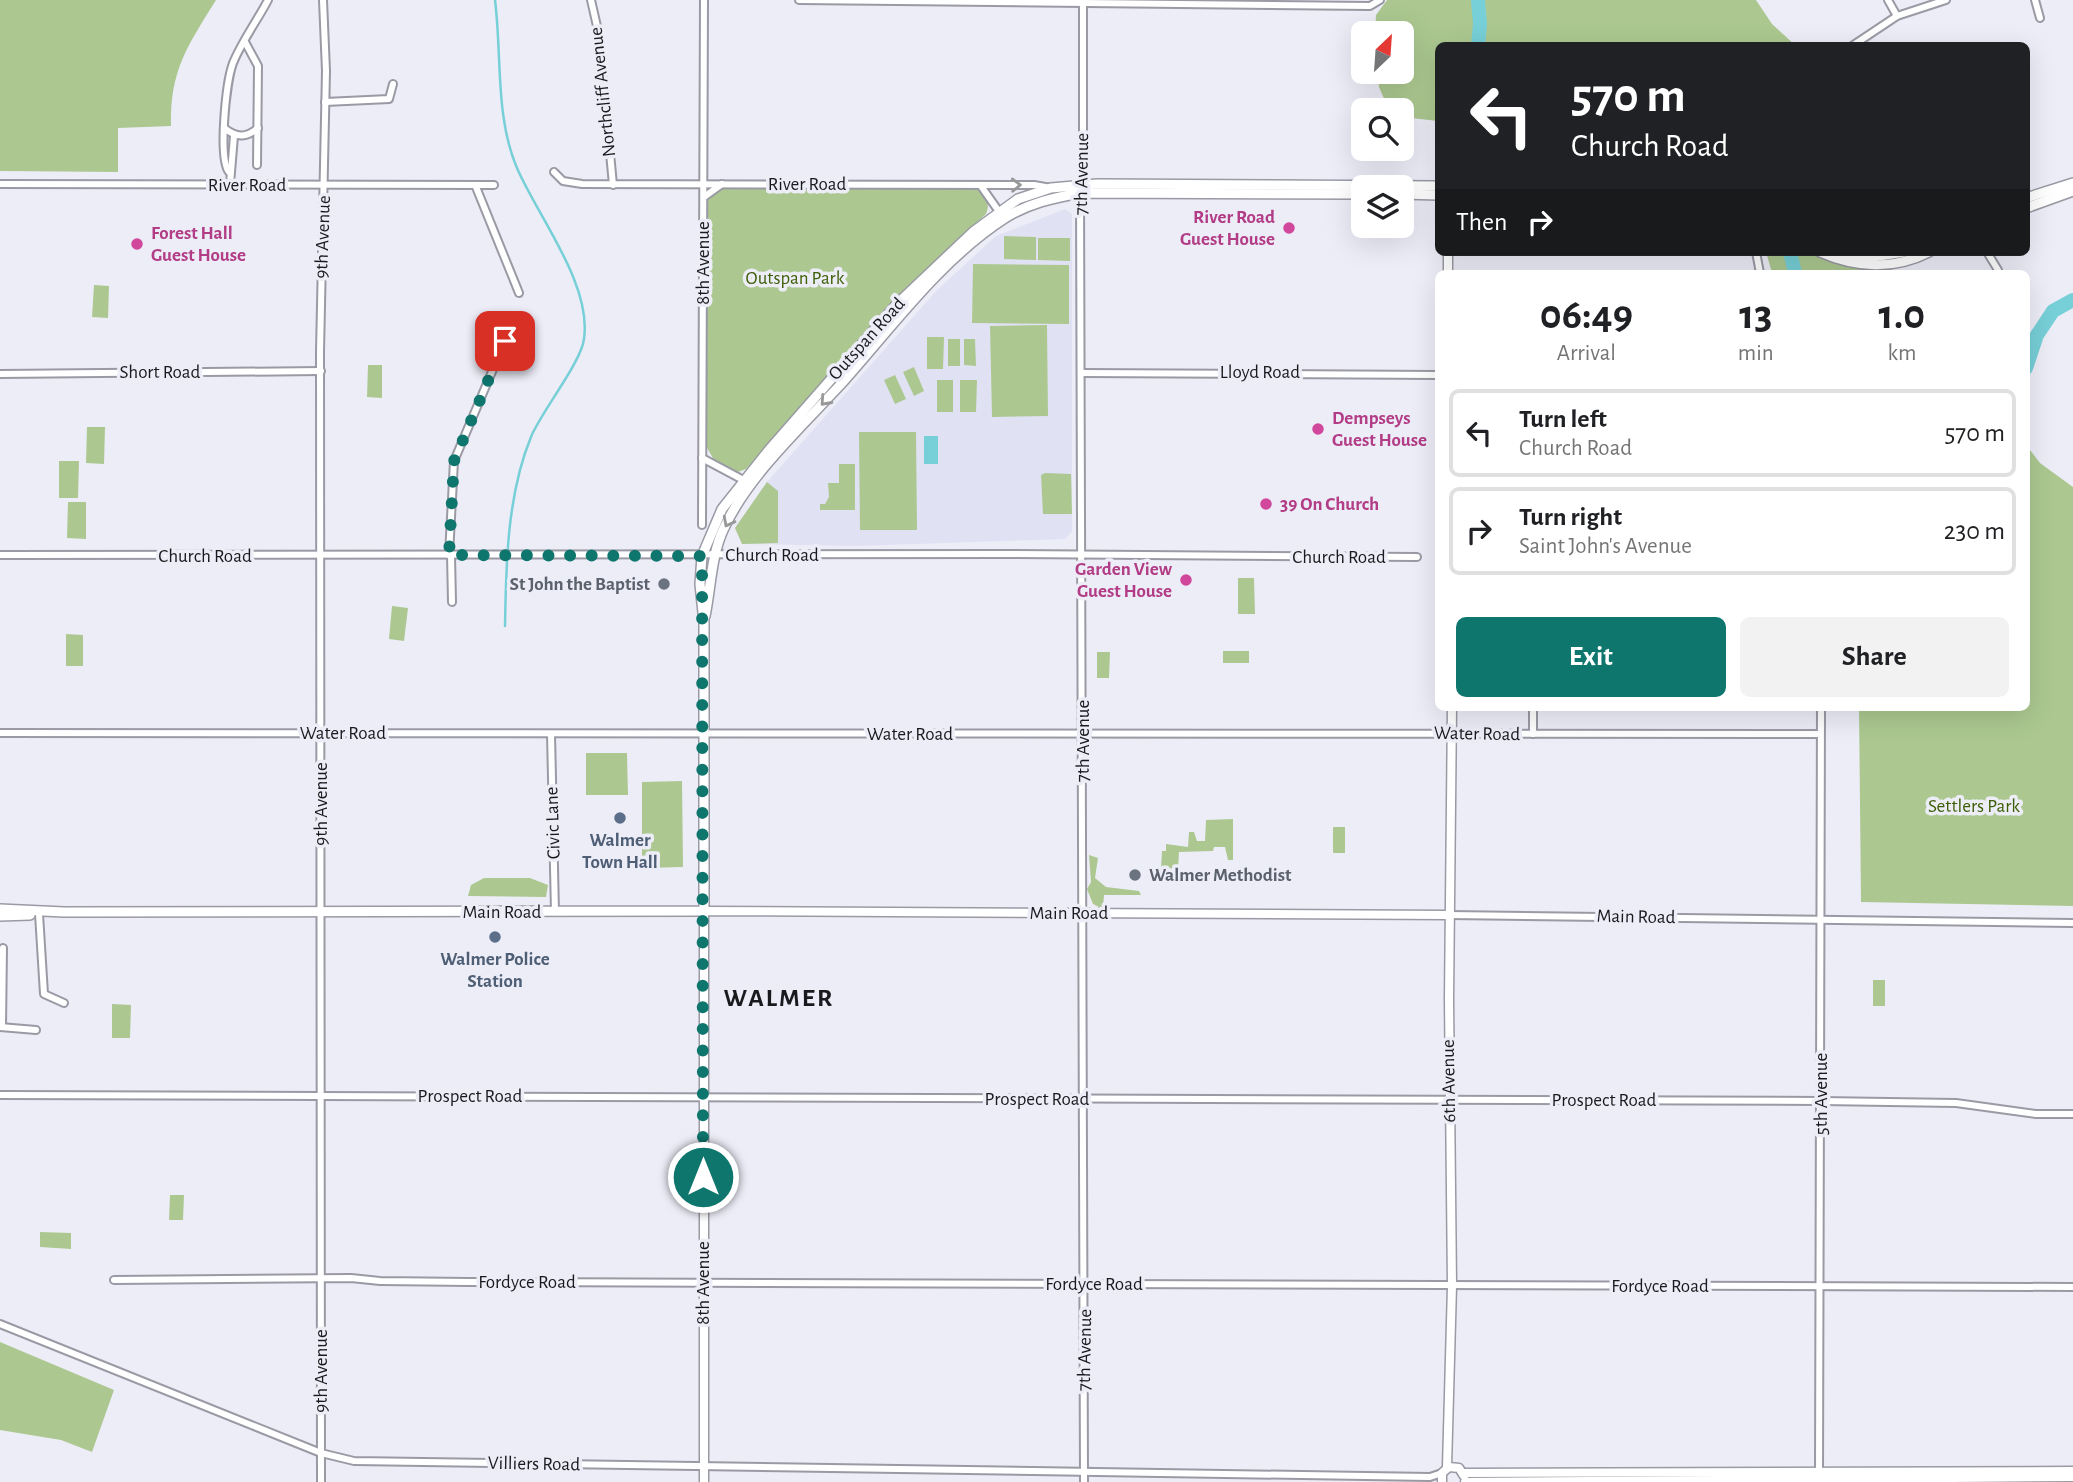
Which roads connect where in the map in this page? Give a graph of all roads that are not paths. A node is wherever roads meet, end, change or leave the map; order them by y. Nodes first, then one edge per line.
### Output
1 (268, 0) edge
2 (323, 0) edge
3 (591, 0) edge
4 (704, 0) edge
5 (799, 0) edge
6 (1380, 0) edge
7 (1888, 0) edge
8 (1946, 0) edge
9 (2035, 0) edge
10 (1083, 2) edge
11 (1897, 16) junction
12 (2040, 18) dead end
13 (245, 42) junction
14 (1858, 42) edge
15 (393, 84) dead end
16 (325, 102) junction
17 (224, 128) junction
18 (258, 128) junction
19 (234, 136) junction
20 (257, 165) dead end
21 (229, 172) junction
22 (554, 172) dead end
23 (704, 183) junction
24 (724, 183) junction
25 (2073, 183) edge
26 (0, 184) edge
27 (230, 184) junction
28 (325, 185) junction
29 (613, 185) junction
30 (494, 186) dead end
31 (981, 186) junction
32 (1435, 186) edge
33 (476, 187) junction
34 (1051, 188) junction
35 (1082, 189) junction
36 (1304, 189) junction
37 (2073, 191) edge
38 (1351, 193) edge
39 (1414, 194) edge
40 (1435, 195) edge
41 (704, 197) junction
42 (2030, 197) edge
43 (2030, 207) edge
44 (1002, 215) junction
45 (1840, 256) edge
46 (1851, 256) edge
47 (1887, 256) edge
48 (1916, 256) edge
49 (1865, 261) junction
50 (519, 293) dead end
51 (505, 341) dead end
52 (320, 371) junction
53 (1081, 373) junction
54 (0, 374) edge
55 (1435, 375) edge
56 (702, 458) junction
57 (748, 482) junction
58 (702, 525) dead end
59 (0, 555) edge
60 (321, 555) junction
61 (450, 555) junction
62 (702, 556) junction
63 (715, 556) junction
64 (1082, 556) junction
65 (1417, 557) dead end
66 (452, 602) dead end
67 (704, 622) junction
68 (1452, 711) edge
69 (1533, 711) edge
70 (1821, 711) edge
71 (0, 733) edge
72 (704, 733) junction
73 (1083, 733) junction
74 (1452, 733) junction
75 (320, 734) junction
76 (551, 734) junction
77 (1533, 734) junction
78 (1820, 734) junction
79 (0, 909) edge
80 (704, 911) junction
81 (64, 912) junction
82 (321, 912) junction
83 (555, 912) junction
84 (1084, 913) junction
85 (40, 914) junction
86 (1449, 915) junction
87 (0, 916) edge
88 (1820, 919) junction
89 (2073, 923) edge
90 (2, 948) dead end
91 (64, 1003) dead end
92 (1, 1027) edge
93 (36, 1030) dead end
94 (0, 1095) edge
95 (703, 1097) junction
96 (321, 1098) junction
97 (1085, 1099) junction
98 (1450, 1099) junction
99 (1821, 1101) junction
100 (2073, 1114) edge
101 (321, 1278) junction
102 (114, 1280) dead end
103 (703, 1283) junction
104 (1086, 1283) junction
105 (1452, 1286) junction
106 (1821, 1286) junction
107 (2073, 1287) edge
108 (0, 1324) edge
109 (321, 1453) junction
110 (704, 1467) junction
111 (2073, 1471) edge
112 (1084, 1472) junction
113 (2013, 1474) junction
114 (1452, 1476) edge
115 (1819, 1477) edge
116 (2073, 1477) edge
117 (321, 1482) edge
118 (704, 1482) edge
119 (1084, 1482) edge

1 - 13 street
2 - 16 street, 9th Avenue
3 - 29 street, Northcliff Avenue
4 - 23 street, 8th Avenue
5 - 10 street
6 - 10 street
7 - 11 street
8 - 11 street
9 - 12 street
10 - 35 street, 7th Avenue
11 - 14 street
13 - 17 street
13 - 18 street
15 - 16 street
16 - 28 street, 9th Avenue
17 - 19 street
17 - 21 street
18 - 19 street
18 - 20 street
19 - 21 street
21 - 27 street
22 - 29 street, River Road
23 - 24 street, River Road
23 - 29 street, River Road
23 - 41 street, 8th Avenue
24 - 31 street, River Road
24 - 41 street
25 - 42 main road
26 - 27 street, River Road
27 - 28 street, River Road
28 - 33 street, River Road
28 - 52 street, 9th Avenue
30 - 33 street, River Road
31 -> 34 street, River Road
31 - 44 street
32 - 36 main road
33 - 50 street
34 - 35 main road, Outspan Road
34 - 44 main road, Outspan Road
35 - 36 main road
35 - 44 main road, Outspan Road
35 - 53 street, 7th Avenue
36 - 38 main road
37 - 43 main road
39 - 40 main road
41 - 56 street, 8th Avenue
44 - 57 main road, Outspan Road
45 - 49 main road
46 - 49 main road
47 - 49 main road
48 - 49 main road
51 - 61 street
52 - 54 street, Short Road
52 - 60 street, 9th Avenue
53 - 55 street, Lloyd Road
53 - 64 street, 7th Avenue
56 - 57 street
56 - 58 street, 8th Avenue
57 - 62 main road, Outspan Road
57 -> 63 main road, Outspan Road
59 - 60 street, Church Road
60 - 61 street, Church Road
60 - 75 street, 9th Avenue
61 - 62 street, Church Road
61 - 66 street
62 - 63 street, Church Road
62 - 67 main road, 8th Avenue
63 - 64 street, Church Road
63 - 67 main road, 8th Avenue
64 - 65 street, Church Road
64 - 73 street, 7th Avenue
67 - 72 main road, 8th Avenue
68 - 74 street, 6th Avenue
69 - 77 street
70 - 78 street, 5th Avenue
71 - 75 street, Water Road
72 - 73 street, Water Road
72 - 76 street, Water Road
72 - 80 main road, 8th Avenue
73 - 74 street, Water Road
73 - 84 street, 7th Avenue
74 - 77 street, Water Road
74 - 86 street, 6th Avenue
75 - 76 street, Water Road
75 - 82 street, 9th Avenue
76 - 83 street, Civic Lane
77 - 78 street, Water Road
78 - 88 street, 5th Avenue
79 - 81 main road, Main Road
80 - 83 main road, Main Road
80 - 84 street, Main Road
80 - 95 street, 8th Avenue
81 - 82 main road, Main Road
81 - 85 main road, Main Road
82 - 83 main road, Main Road
82 - 96 street, 9th Avenue
84 - 86 street, Main Road
84 - 97 street, 7th Avenue
85 - 87 main road, Main Road
85 - 91 street
86 - 88 street, Main Road
86 - 98 street, 6th Avenue
88 - 89 street, Main Road
88 - 99 street, 5th Avenue
90 - 92 street
92 - 93 street
94 - 96 street, Prospect Road
95 - 96 street, Prospect Road
95 - 97 street, Prospect Road
95 - 103 street, 8th Avenue
96 - 101 street, 9th Avenue
97 - 98 street, Prospect Road
97 - 104 street, 7th Avenue
98 - 99 street, Prospect Road
98 - 105 street, 6th Avenue
99 - 100 street, Prospect Road
99 - 106 street, 5th Avenue
101 - 102 street, Fordyce Road
101 - 103 street, Fordyce Road
101 - 109 street, 9th Avenue
103 - 104 street, Fordyce Road
103 - 110 street, 8th Avenue
104 - 105 street, Fordyce Road
104 - 112 street, 7th Avenue
105 - 106 street, Fordyce Road
105 - 114 street, 6th Avenue
106 - 107 street, Fordyce Road
106 - 115 street, 5th Avenue
108 - 109 street, Villiers Road
109 - 110 street, Villiers Road
109 - 117 street, 9th Avenue
110 - 112 street, Villiers Road
110 - 118 street, 8th Avenue
111 - 113 street, Villiers Road
112 - 114 street, Villiers Road
112 - 119 street, 7th Avenue
113 - 115 street, Villiers Road
113 - 116 street, Villiers Road
114 - 115 street, Villiers Road

